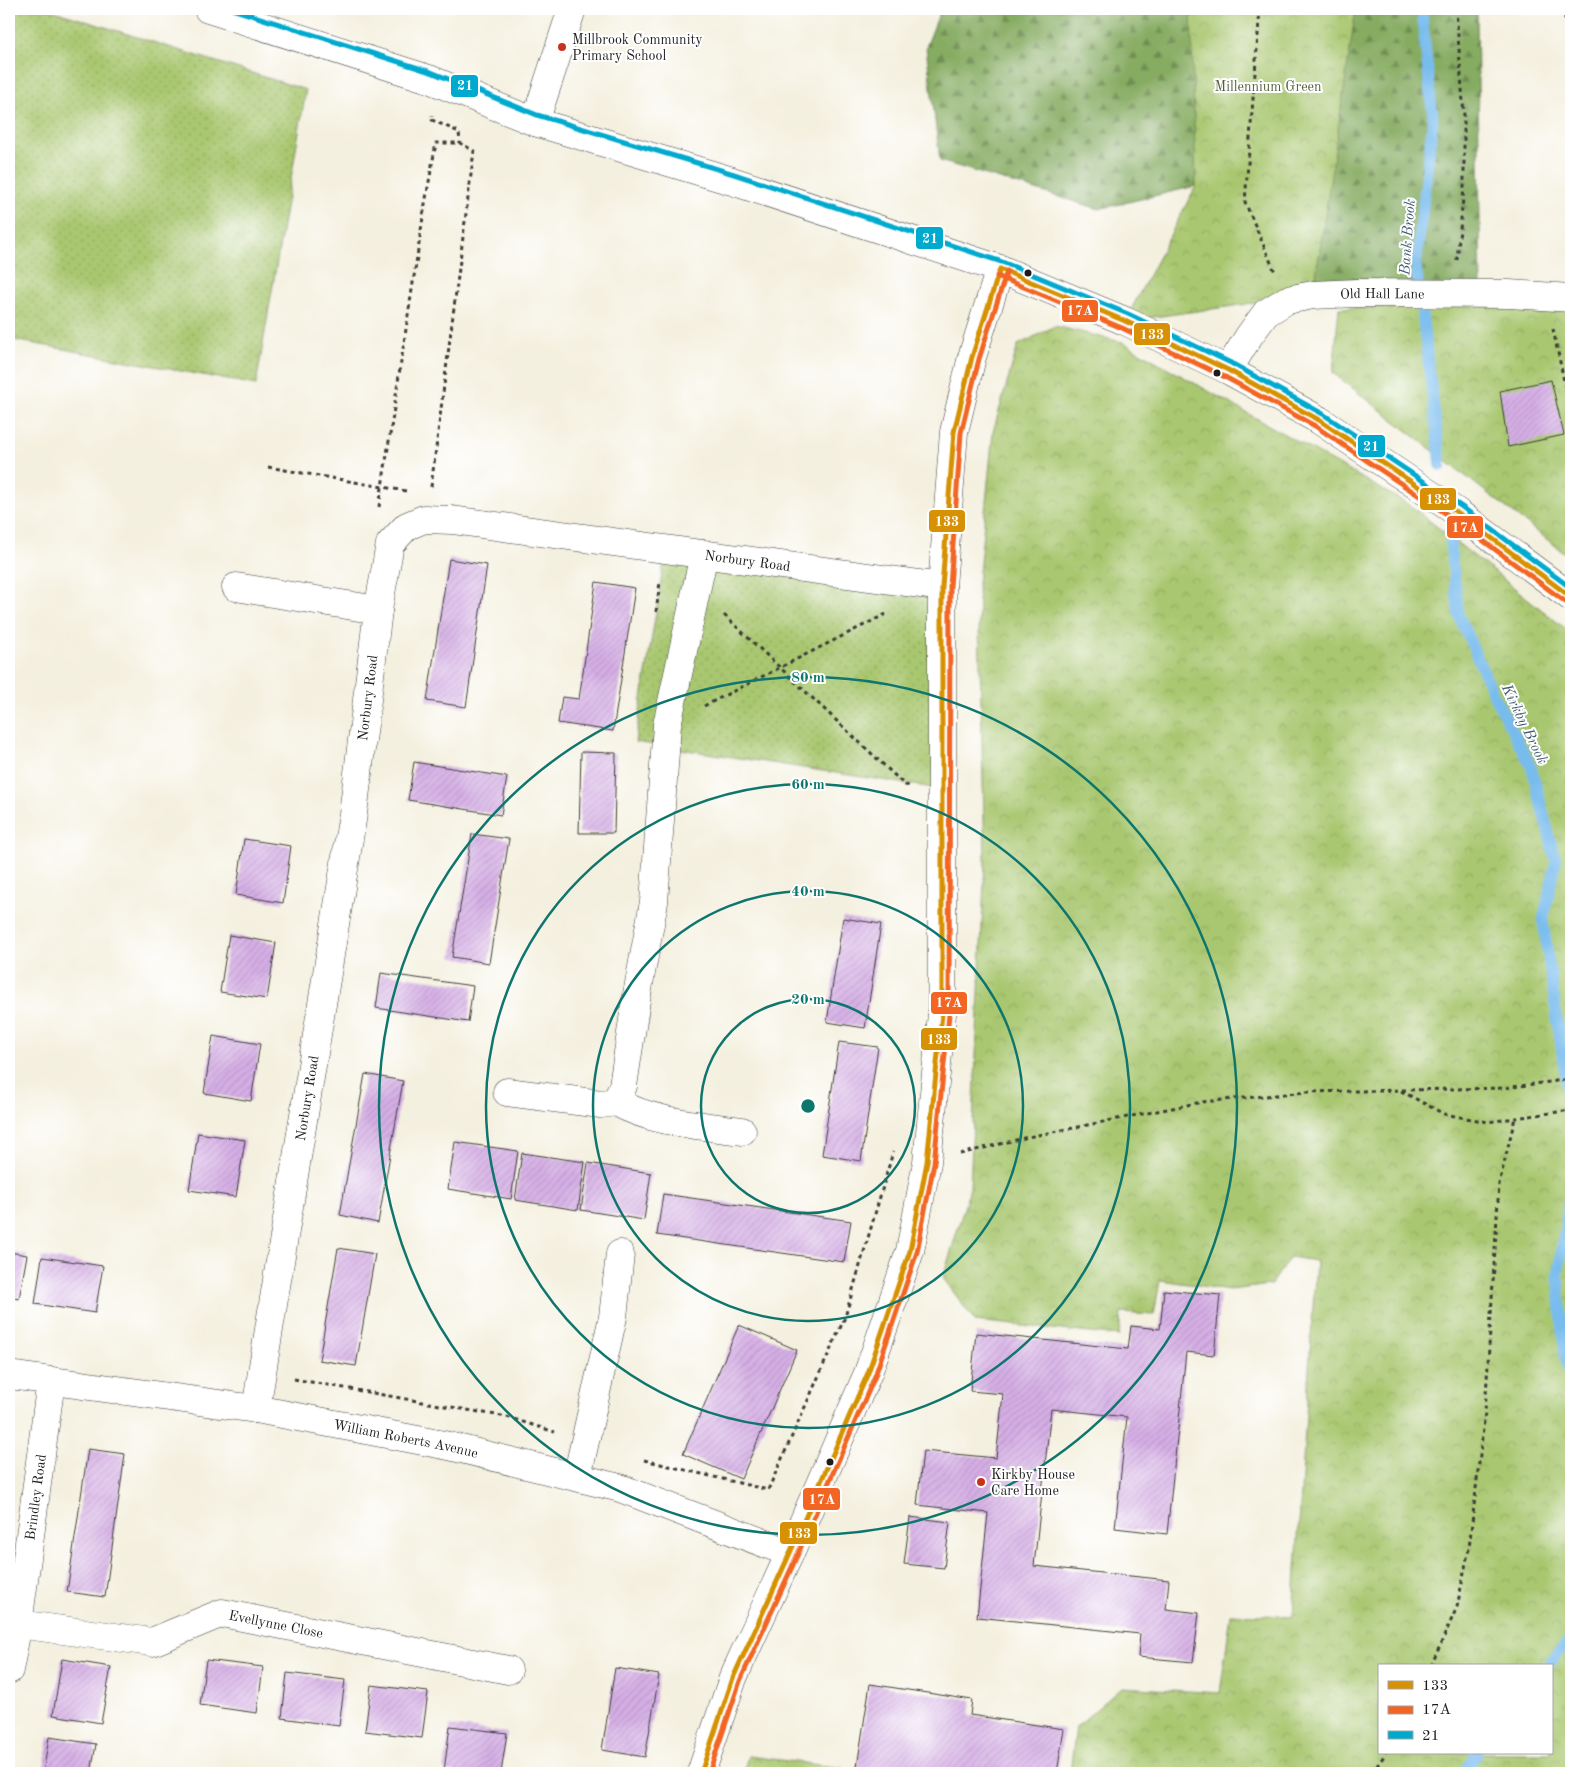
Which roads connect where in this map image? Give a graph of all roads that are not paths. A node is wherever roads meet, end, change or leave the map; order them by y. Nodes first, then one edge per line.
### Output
1 (208, 9) edge
2 (572, 9) edge
3 (535, 122) junction
4 (1000, 269) junction
5 (1558, 298) edge
6 (1228, 370) junction
7 (704, 554) junction
8 (236, 587) dead end
9 (942, 587) junction
10 (1571, 597) edge
11 (378, 610) junction
12 (507, 1092) dead end
13 (616, 1102) junction
14 (742, 1131) dead end
15 (620, 1254) dead end
16 (9, 1375) edge
17 (50, 1382) junction
18 (256, 1409) junction
19 (577, 1477) junction
20 (790, 1553) junction
21 (18, 1624) junction
22 (9, 1670) edge
23 (508, 1670) dead end
24 (701, 1773) edge

1 - 3 street
2 - 3 street
3 - 4 street
4 - 6 street
4 - 9 street
5 - 6 street, Old Hall Lane
6 - 10 street
7 - 9 street, Norbury Road
7 - 11 street, Norbury Road
7 - 13 street
8 - 11 street
9 - 20 street
11 - 18 street, Norbury Road
12 - 13 street
13 - 14 street
15 - 19 street
16 - 17 street, William Roberts Avenue
17 - 18 street, William Roberts Avenue
17 - 21 street, Brindley Road
18 - 19 street, William Roberts Avenue
19 - 20 street, William Roberts Avenue
20 - 24 street
21 - 22 street, Brindley Road
21 - 23 street, Evellynne Close

